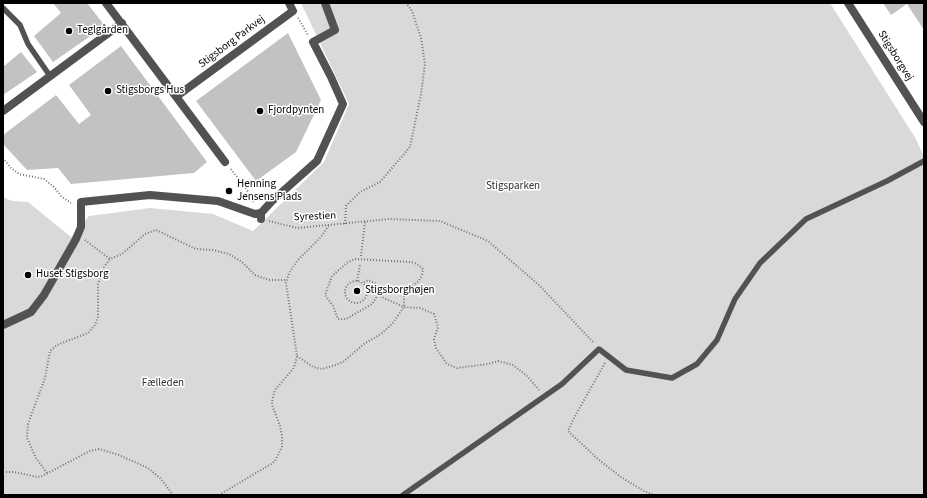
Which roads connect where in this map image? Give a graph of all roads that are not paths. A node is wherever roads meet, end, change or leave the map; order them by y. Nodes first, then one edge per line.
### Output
1 (118, 3) edge
2 (325, 3) edge
3 (848, 3) edge
4 (109, 6) edge
5 (291, 7) edge
6 (3, 8) edge
7 (122, 23) junction
8 (50, 76) junction
9 (178, 96) junction
10 (3, 111) edge
11 (924, 122) edge
12 (924, 161) edge
13 (225, 162) road end
14 (3, 325) edge
15 (403, 495) edge

1 - 4 street
2 - 14 street
3 - 11 street, Stigsborgvej
4 - 7 street
5 - 9 street, Stigsborg Parkvej
6 - 8 lane
7 - 8 street
7 - 9 street
8 - 10 street
9 - 13 street
12 - 15 lane

